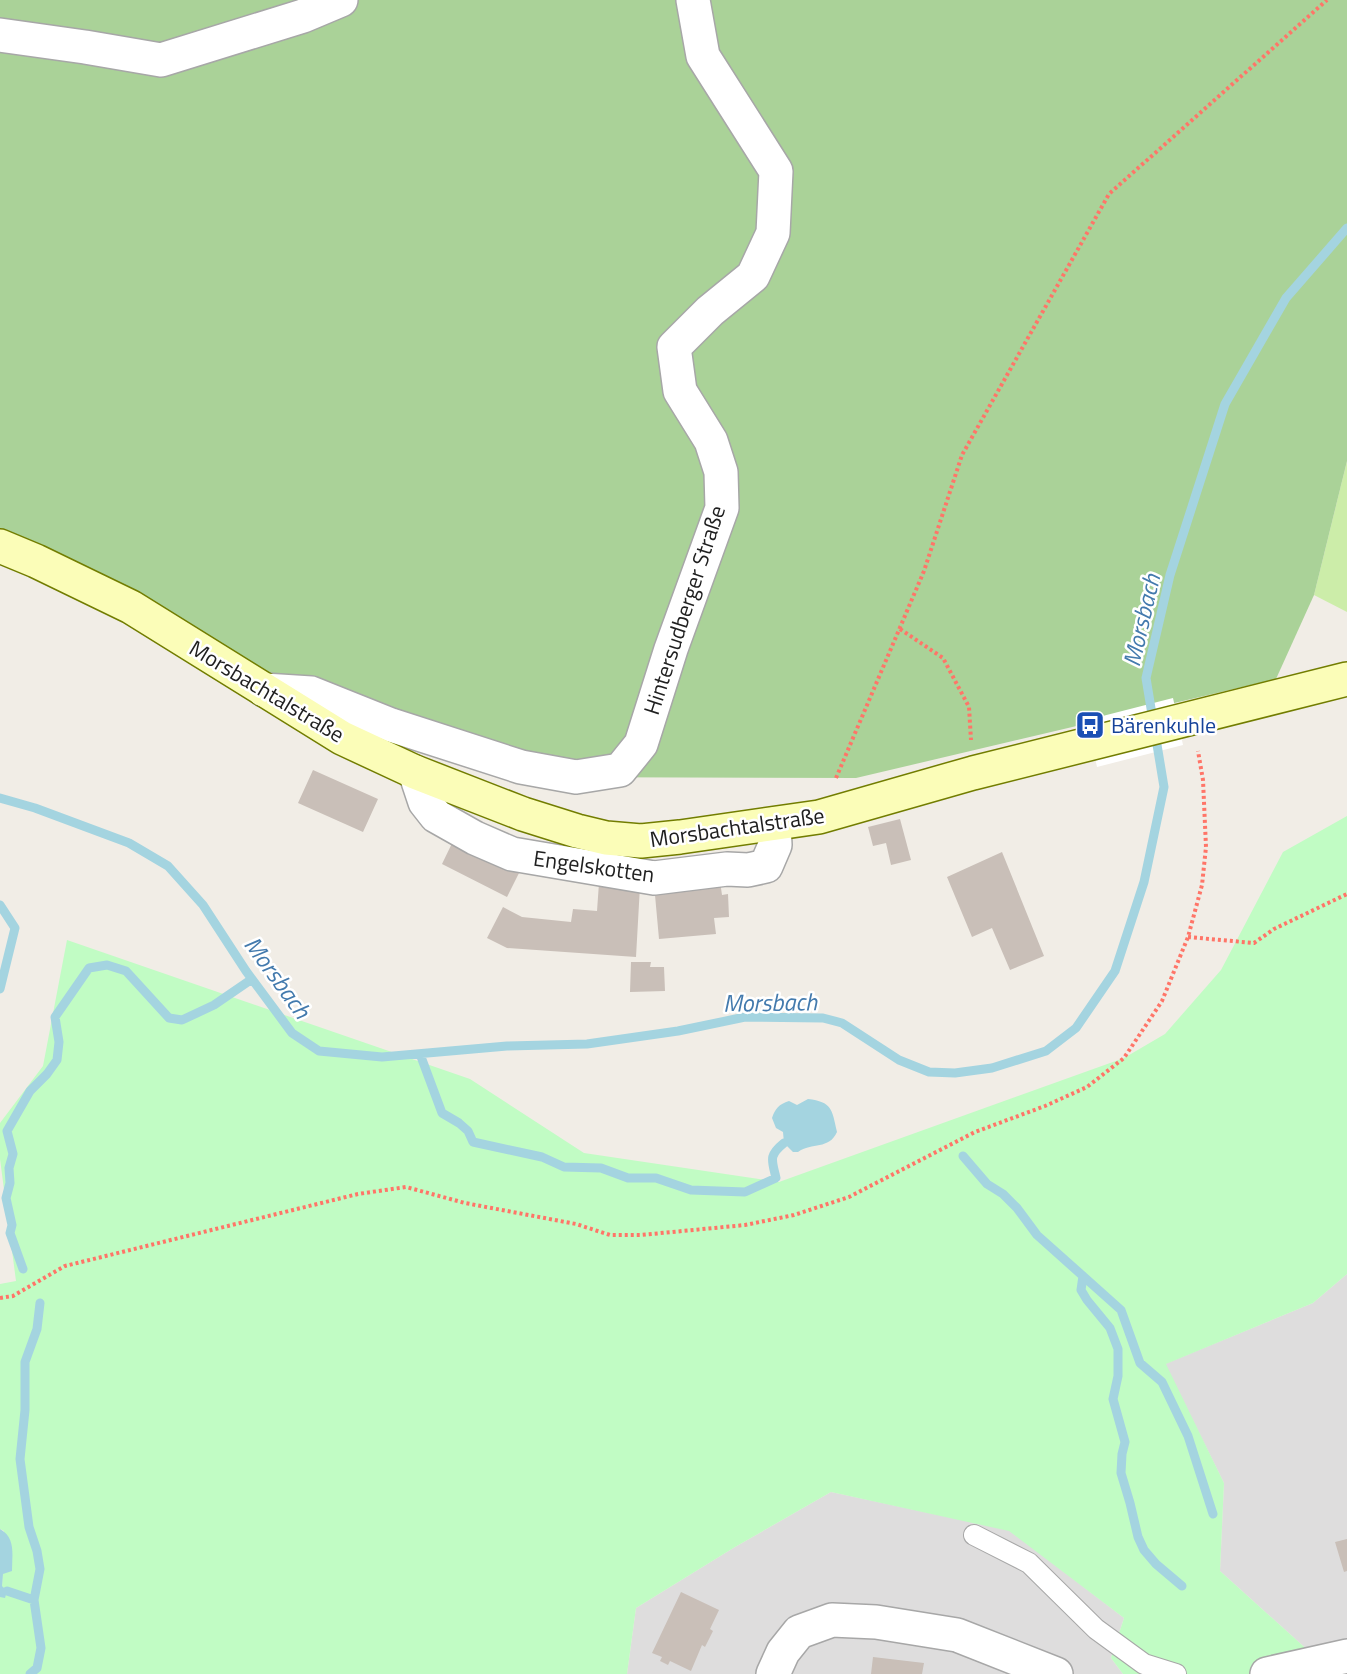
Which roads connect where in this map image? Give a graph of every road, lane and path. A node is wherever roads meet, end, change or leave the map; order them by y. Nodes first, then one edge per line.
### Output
1 (340, 0) edge
2 (693, 0) edge
3 (1327, 0) edge
4 (0, 35) edge
5 (0, 546) edge
6 (900, 629) junction
7 (1347, 678) edge
8 (264, 690) junction
9 (969, 707) dead end
10 (1186, 719) junction
11 (819, 817) junction
12 (1347, 894) edge
13 (1188, 937) junction
14 (0, 1298) edge
15 (974, 1535) dead end
16 (1347, 1656) edge
17 (772, 1674) edge
18 (1056, 1674) edge
19 (1176, 1674) edge
20 (1267, 1674) edge

1 - 4 street
2 - 8 street, Hintersudberger Straße
3 - 6 path
5 - 8 main road, Morsbachtalstraße
6 - 9 path
6 - 11 path
7 - 10 main road, Morsbachtalstraße
8 - 11 main road, Morsbachtalstraße
10 - 11 main road, Morsbachtalstraße
10 - 13 path
12 - 13 path
13 - 14 path
15 - 19 lane
16 - 20 street
17 - 18 street

